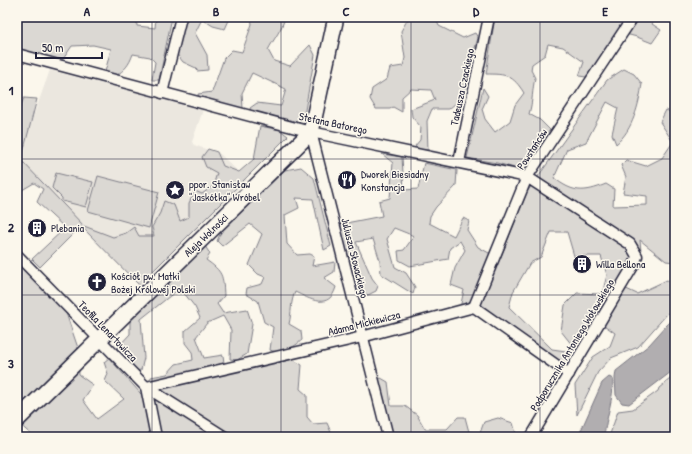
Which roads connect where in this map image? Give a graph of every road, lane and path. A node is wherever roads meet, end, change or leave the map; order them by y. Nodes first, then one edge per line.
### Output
1 (180, 17) edge
2 (336, 17) edge
3 (489, 17) edge
4 (633, 17) edge
5 (17, 54) edge
6 (162, 93) junction
7 (311, 132) junction
8 (458, 162) junction
9 (527, 177) junction
10 (630, 244) joint
11 (17, 255) edge
12 (474, 308) junction
13 (362, 336) junction
14 (99, 340) junction
15 (569, 374) junction
16 (146, 387) junction
17 (17, 420) edge
18 (156, 437) edge
19 (225, 437) edge
20 (388, 437) edge
21 (531, 437) edge

1 - 6 street
2 - 7 street
3 - 8 street, Tadeusza Czackiego
4 - 9 street, Powstańców
5 - 6 street, Stefana Batorego
6 - 7 street, Stefana Batorego
7 - 8 street, Stefana Batorego
7 - 13 street, Juliusza Słowackiego
7 - 14 street, Aleja Wolności
8 - 9 street, Stefana Batorego
9 - 10 street, Stefana Batorego
9 - 12 street, Powstańców
10 - 15 street, Podporucznika Antoniego Wołowskiego
11 - 14 street, Teofila Lenartowicza
12 - 13 street, Adama Mickiewicza
12 - 15 street
13 - 16 street, Adama Mickiewicza
13 - 20 street, Juliusza Słowackiego
14 - 16 street, Teofila Lenartowicza
14 - 17 street, Aleja Wolności
15 - 21 street, Podporucznika Antoniego Wołowskiego
16 - 18 street
16 - 19 street, Teofila Lenartowicza

